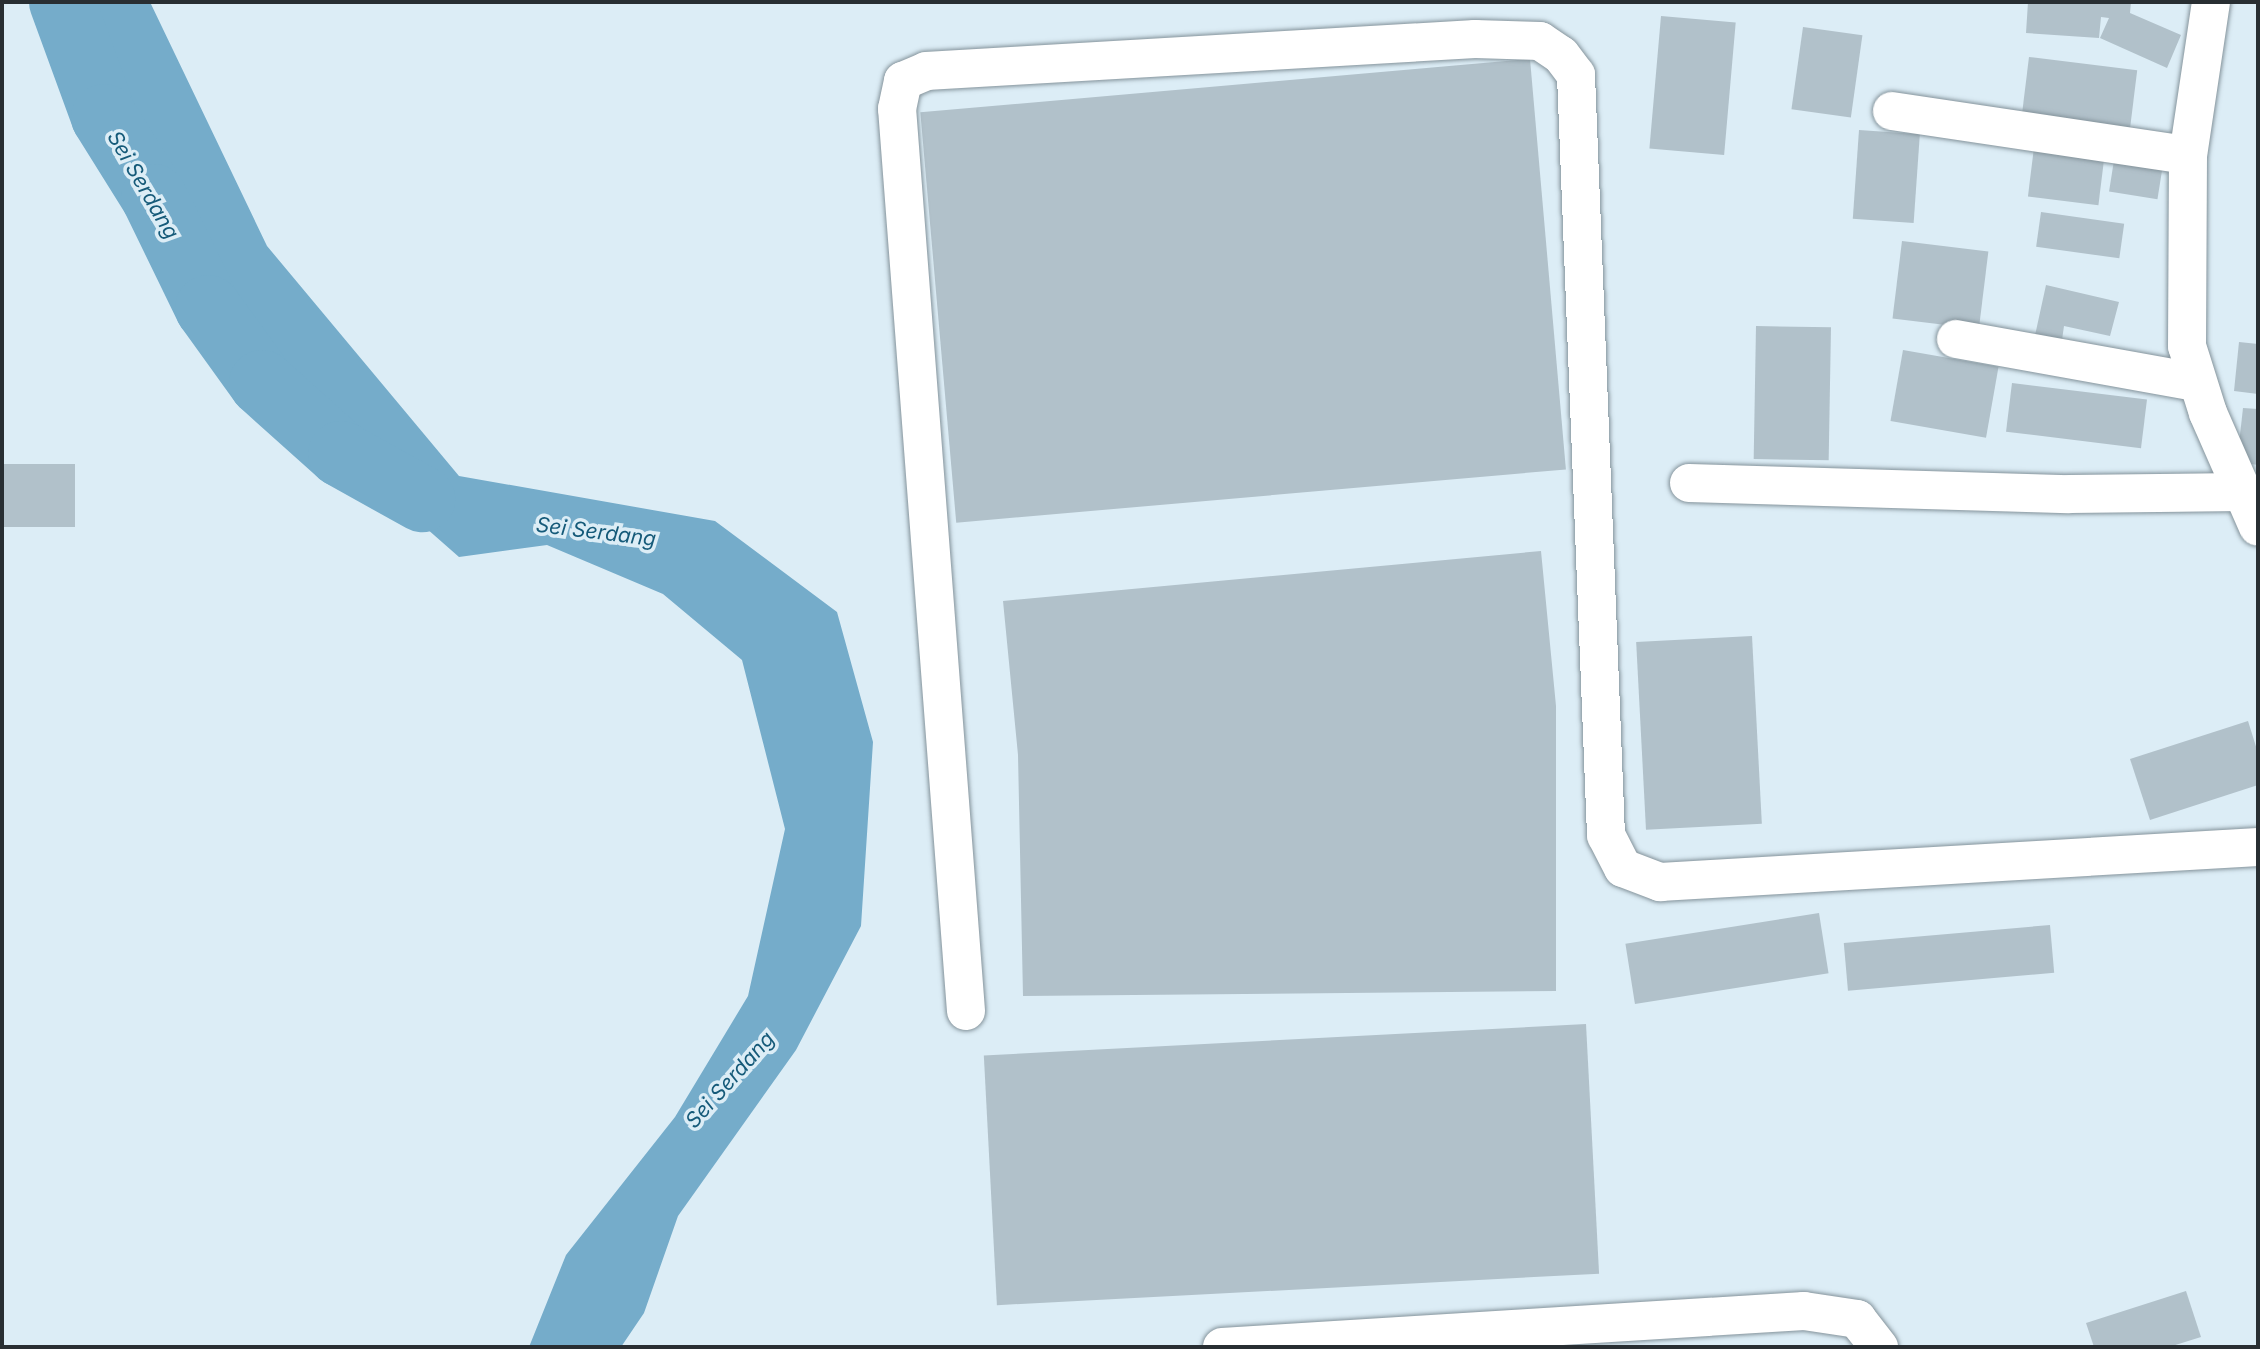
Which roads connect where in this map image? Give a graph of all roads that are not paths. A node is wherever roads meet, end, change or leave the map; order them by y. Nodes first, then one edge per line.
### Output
1 (2211, 2) edge
2 (1892, 111) dead end
3 (2188, 155) junction
4 (1956, 339) dead end
5 (2195, 382) junction
6 (1689, 483) dead end
7 (2242, 492) junction
8 (2258, 527) edge
9 (2258, 847) edge
10 (967, 1012) dead end
11 (1222, 1347) edge
12 (1879, 1347) edge

1 - 3 street
2 - 3 street
3 - 5 street
4 - 5 street
5 - 7 street
6 - 7 street
7 - 8 street
9 - 10 street
11 - 12 street

